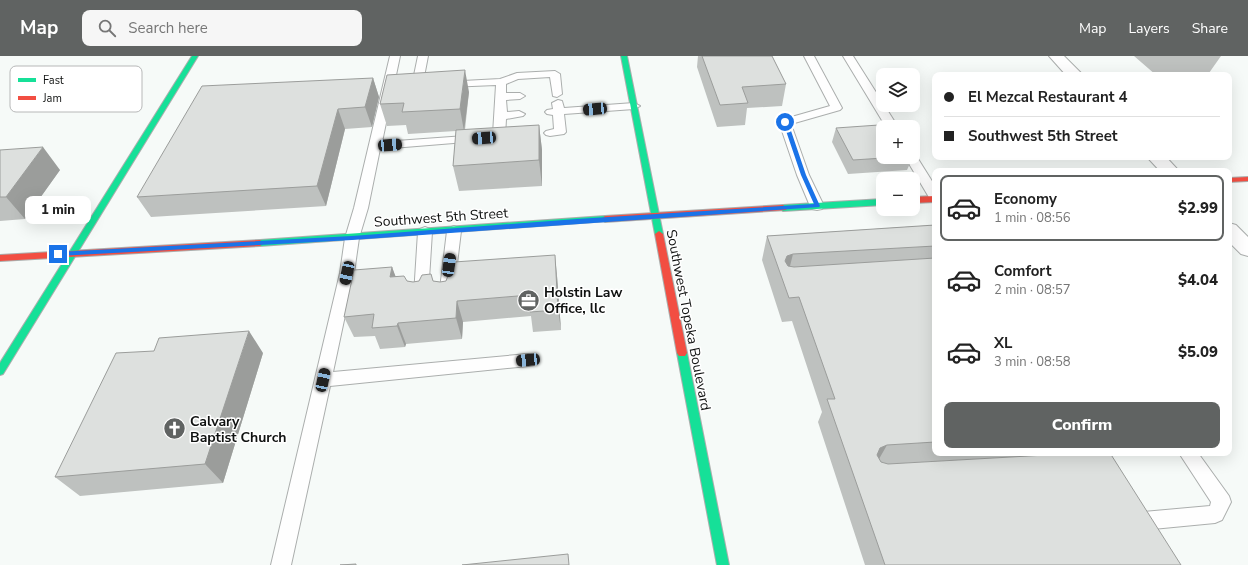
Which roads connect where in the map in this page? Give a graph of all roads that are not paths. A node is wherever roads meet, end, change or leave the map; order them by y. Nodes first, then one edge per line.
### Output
1 (195, 56) edge
2 (395, 56) edge
3 (423, 56) edge
4 (624, 56) edge
5 (809, 56) edge
6 (848, 56) edge
7 (1056, 56) edge
8 (1072, 72) edge
9 (501, 82) junction
10 (404, 85) junction
11 (520, 96) dead end
12 (501, 97) junction
13 (634, 106) junction
14 (554, 112) junction
15 (519, 114) dead end
16 (500, 116) junction
17 (888, 120) edge
18 (550, 133) dead end
19 (513, 136) edge
20 (499, 137) junction
21 (375, 146) junction
22 (1159, 160) edge
23 (915, 164) edge
24 (1167, 168) edge
25 (1248, 179) edge
26 (1232, 180) edge
27 (932, 192) edge
28 (932, 197) edge
29 (920, 199) edge
30 (876, 202) edge
31 (818, 206) junction
32 (655, 216) junction
33 (454, 231) junction
34 (425, 232) junction
35 (1232, 233) edge
36 (352, 238) junction
37 (1248, 249) edge
38 (73, 253) junction
39 (0, 258) edge
40 (420, 297) edge
41 (446, 297) edge
42 (528, 360) dead end
43 (0, 371) edge
44 (323, 380) junction
45 (1190, 456) edge
46 (1143, 540) edge
47 (281, 565) edge
48 (723, 565) edge

1 - 38 street
2 - 10 lane
3 - 10 lane
4 - 13 street, Southwest Topeka Boulevard
5 - 31 lane
6 - 17 lane
7 - 8 street
9 - 10 lane
9 - 12 lane
9 - 14 lane
10 - 21 lane
11 - 12 lane
12 - 16 lane
13 - 14 lane
13 - 32 street, Southwest Topeka Boulevard
14 - 18 lane
15 - 16 lane
16 - 20 lane
19 - 20 lane
20 - 21 lane
21 - 36 lane
22 - 24 street
23 - 27 lane
25 - 26 street
28 - 29 street
30 - 31 street, Southwest 5th Street
31 - 32 street, Southwest 5th Street
32 - 33 street, Southwest 5th Street
32 - 48 street, Southwest Topeka Boulevard
33 - 34 street, Southwest 5th Street
33 - 41 lane
34 - 36 street, Southwest 5th Street
34 - 40 lane
35 - 37 street
36 - 38 street, Southwest 5th Street
36 - 44 lane
38 - 39 street, Southwest 5th Street
38 - 43 street
42 - 44 lane
44 - 47 lane
45 - 46 lane

